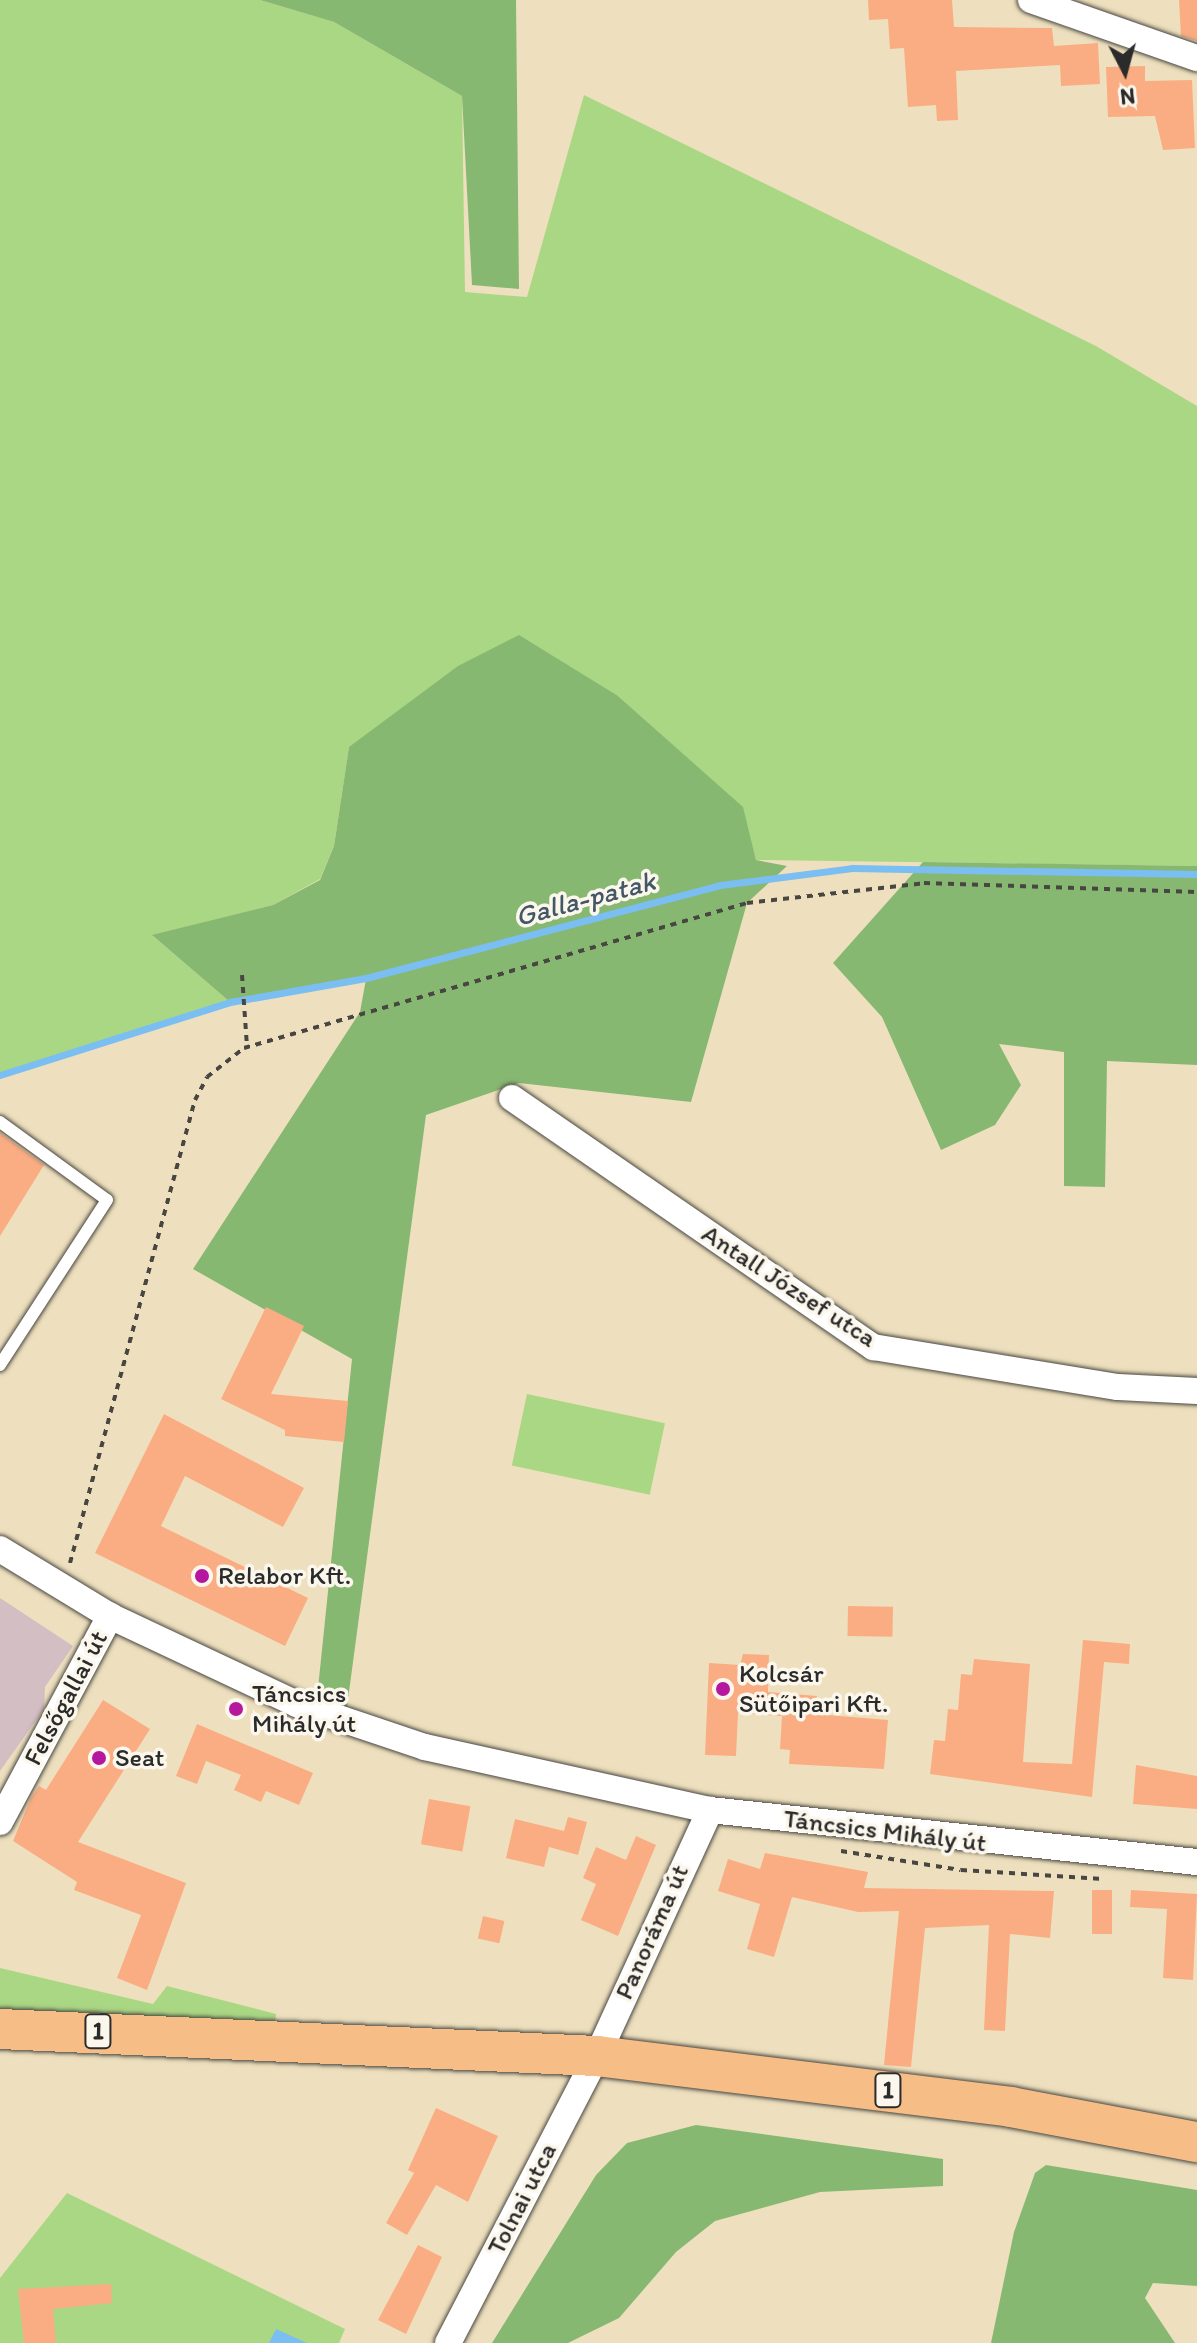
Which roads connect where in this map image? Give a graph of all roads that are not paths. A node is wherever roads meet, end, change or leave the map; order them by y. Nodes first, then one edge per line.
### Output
1 (1031, 0) edge
2 (1197, 58) edge
3 (512, 1098) dead end
4 (0, 1122) edge
5 (0, 1365) edge
6 (1197, 1391) edge
7 (0, 1549) edge
8 (110, 1616) junction
9 (710, 1810) junction
10 (0, 1822) edge
11 (1197, 1862) edge
12 (0, 2029) edge
13 (597, 2056) junction
14 (1197, 2142) edge
15 (448, 2343) edge

1 - 2 street
3 - 6 street, Antall József utca
4 - 5 lane
7 - 8 street, Táncsics Mihály út
8 - 9 street, Táncsics Mihály út
8 - 10 street, Felsőgallai út
9 - 11 street, Táncsics Mihály út
9 - 13 street, Panoráma út
12 - 13 main road, 1
13 - 14 main road, 1
13 - 15 street, Tolnai utca

